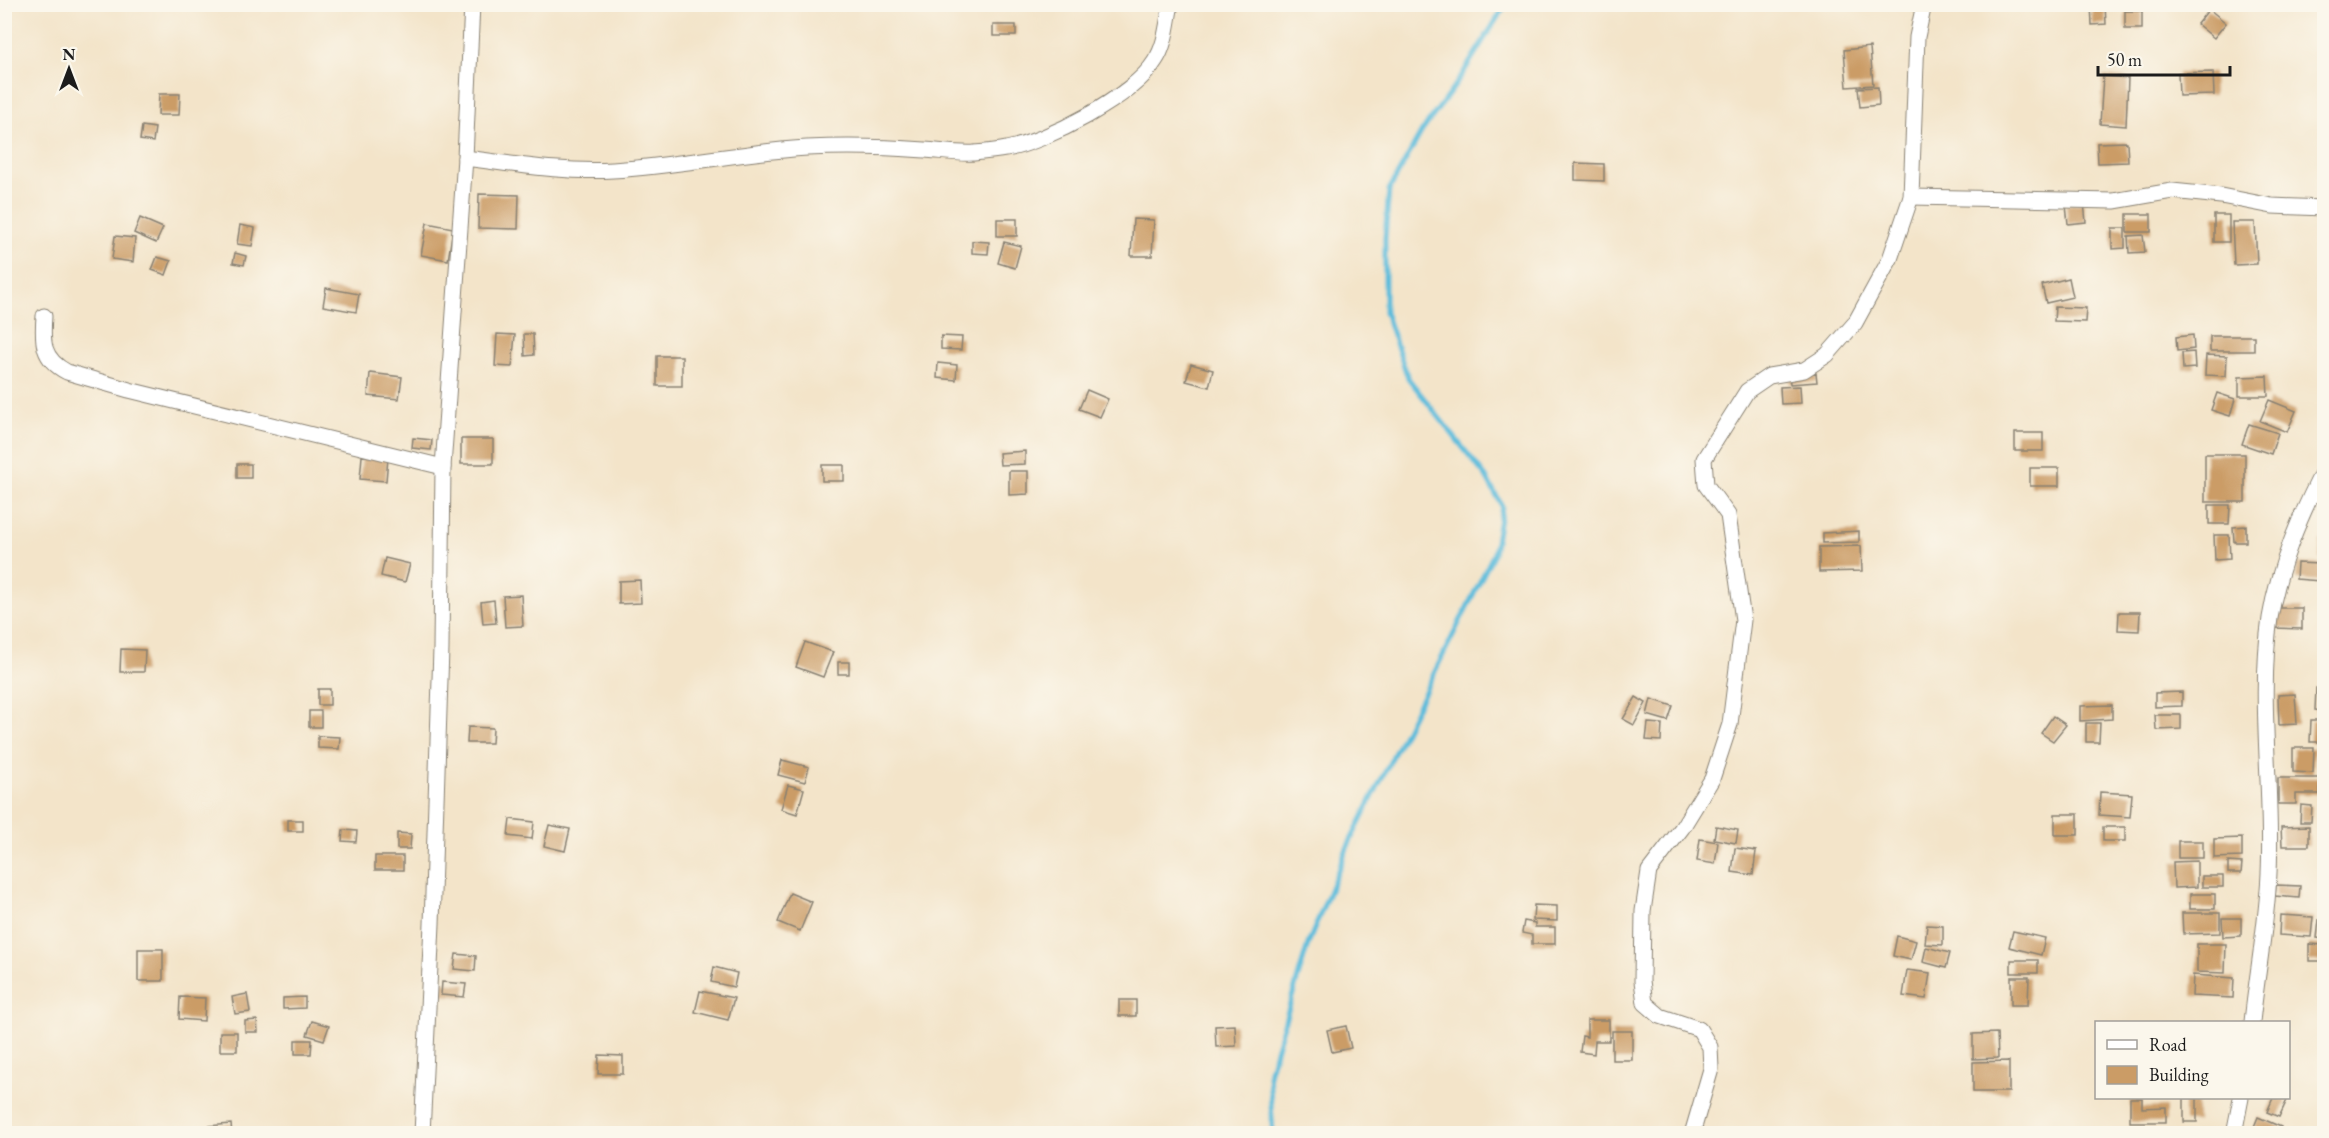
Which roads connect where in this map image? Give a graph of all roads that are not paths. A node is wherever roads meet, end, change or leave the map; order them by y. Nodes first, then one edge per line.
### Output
1 (472, 4) edge
2 (1171, 4) edge
3 (1924, 4) edge
4 (465, 158) junction
5 (1911, 197) junction
6 (2325, 208) edge
7 (44, 316) dead end
8 (443, 467) junction
9 (2325, 469) edge
10 (2252, 1021) edge
11 (2241, 1099) edge
12 (422, 1134) edge
13 (1692, 1134) edge
14 (2234, 1134) edge

1 - 4 street
2 - 4 street
3 - 5 street
4 - 8 street
5 - 6 street
5 - 13 street
7 - 8 street
8 - 12 street
9 - 10 street
11 - 14 street

